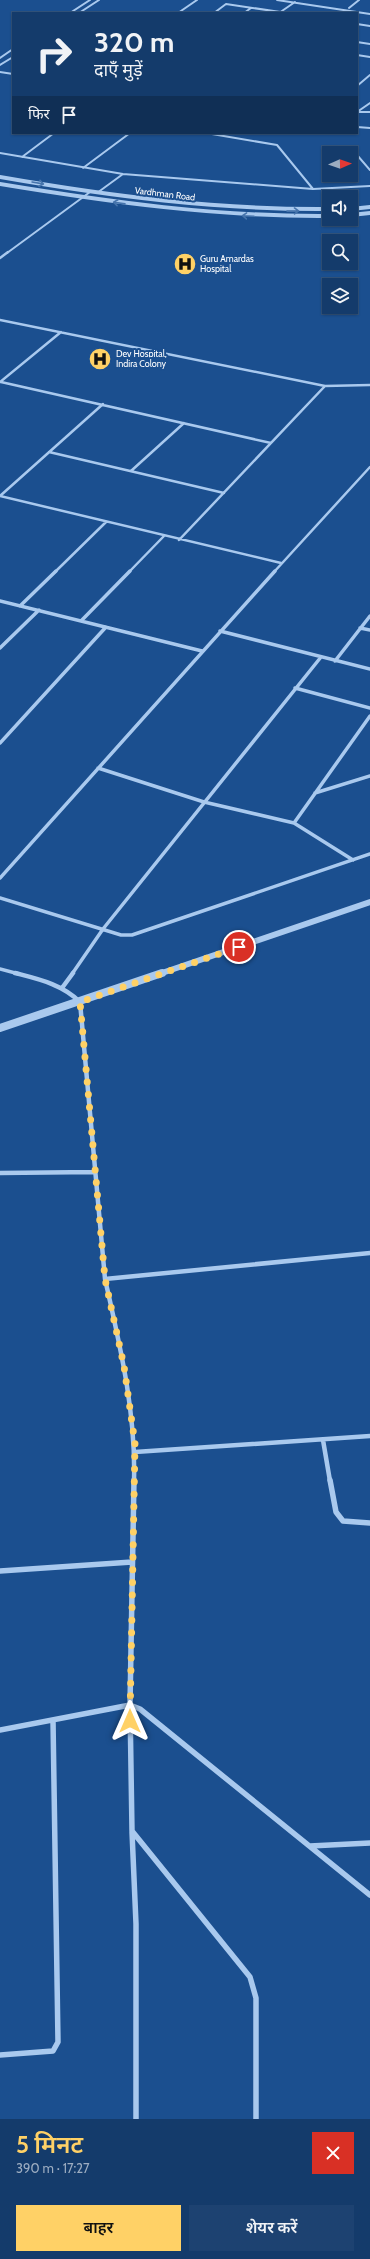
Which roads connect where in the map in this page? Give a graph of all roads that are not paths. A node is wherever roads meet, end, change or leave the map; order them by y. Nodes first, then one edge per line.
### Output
1 (90, 0) edge
2 (99, 0) edge
3 (197, 0) edge
4 (276, 0) edge
5 (359, 0) edge
6 (295, 1) edge
7 (251, 8) junction
8 (349, 8) junction
9 (72, 12) edge
10 (81, 12) edge
11 (179, 12) edge
12 (215, 12) edge
13 (245, 12) edge
14 (279, 12) edge
15 (370, 12) edge
16 (358, 24) edge
17 (370, 26) edge
18 (358, 42) edge
19 (370, 44) edge
20 (12, 50) edge
21 (358, 55) edge
22 (12, 57) edge
23 (370, 57) edge
24 (0, 58) edge
25 (0, 65) edge
26 (0, 72) edge
27 (12, 74) edge
28 (370, 75) edge
29 (358, 85) edge
30 (370, 103) edge
31 (358, 111) edge
32 (358, 112) edge
33 (370, 112) edge
34 (358, 127) edge
35 (370, 128) edge
36 (53, 134) edge
37 (129, 134) edge
38 (212, 134) edge
39 (0, 153) edge
40 (22, 157) junction
41 (358, 157) edge
42 (83, 168) junction
43 (370, 170) edge
44 (123, 174) junction
45 (0, 177) edge
46 (0, 184) edge
47 (370, 186) edge
48 (313, 189) junction
49 (90, 192) junction
50 (97, 193) junction
51 (82, 197) junction
52 (370, 207) edge
53 (358, 208) edge
54 (322, 209) edge
55 (370, 213) edge
56 (358, 214) edge
57 (322, 216) edge
58 (0, 258) edge
59 (0, 320) edge
60 (61, 332) junction
61 (0, 382) edge
62 (370, 385) edge
63 (325, 386) junction
64 (102, 404) junction
65 (184, 423) junction
66 (272, 442) junction
67 (49, 452) junction
68 (370, 467) edge
69 (131, 471) junction
70 (224, 493) junction
71 (0, 496) edge
72 (106, 522) junction
73 (164, 536) junction
74 (179, 540) junction
75 (281, 563) junction
76 (0, 601) edge
77 (20, 606) junction
78 (39, 610) junction
79 (370, 616) edge
80 (81, 621) junction
81 (106, 627) junction
82 (360, 628) junction
83 (370, 630) edge
84 (220, 631) junction
85 (0, 648) edge
86 (202, 651) junction
87 (321, 657) junction
88 (335, 661) junction
89 (370, 669) edge
90 (295, 688) junction
91 (370, 708) edge
92 (370, 716) edge
93 (0, 743) edge
94 (98, 768) junction
95 (370, 776) edge
96 (315, 793) junction
97 (204, 802) junction
98 (294, 823) junction
99 (370, 854) edge
100 (353, 860) junction
101 (0, 878) edge
102 (0, 898) edge
103 (370, 902) edge
104 (103, 929) junction
105 (0, 969) edge
106 (62, 988) junction
107 (80, 1002) junction
108 (0, 1028) edge
109 (95, 1172) junction
110 (0, 1173) edge
111 (370, 1252) edge
112 (105, 1279) junction
113 (370, 1436) edge
114 (323, 1440) junction
115 (135, 1452) junction
116 (370, 1523) edge
117 (132, 1562) junction
118 (0, 1571) edge
119 (130, 1705) junction
120 (53, 1720) junction
121 (0, 1730) edge
122 (132, 1831) junction
123 (370, 1843) edge
124 (310, 1846) junction
125 (370, 1895) edge
126 (0, 2055) edge
127 (136, 2119) edge
128 (256, 2119) edge

1 - 9 street
2 - 10 street
3 - 11 street
4 - 6 street
5 - 8 street
6 - 8 street
6 - 14 street
6 - 15 street
7 - 12 street
7 - 13 street
7 - 14 street
8 - 15 street
16 - 17 street
18 - 19 street
20 - 24 street
21 - 23 street
22 - 25 street
26 - 27 street
28 - 29 street
30 - 31 street
32 - 33 street
34 - 35 street
36 - 40 street
37 - 42 street
38 - 48 street
39 - 40 street
40 - 42 street
41 - 43 street
42 - 44 street
44 - 48 street
44 - 50 street
45 -> 49 street, Vardhman Road
46 - 51 street, Vardhman Road
47 - 48 street
49 - 50 street, Vardhman Road
49 - 51 street
50 -> 54 street, Vardhman Road
57 -> 51 street, Vardhman Road
51 - 58 street
52 - 53 street
55 - 56 street
59 - 60 street
60 - 61 street
60 - 63 street
61 - 64 street
62 - 63 street
63 - 66 street
64 - 65 street
64 - 67 street
65 - 66 street
65 - 69 street
66 - 70 street
67 - 69 street
67 - 71 street
68 - 75 street
69 - 70 street
70 - 74 street
71 - 72 street
72 - 73 street
72 - 77 street
73 - 74 street
73 - 80 street
74 - 75 street
75 - 84 street
76 - 77 street
77 - 78 street
78 - 80 street
78 - 85 street
79 - 82 street
80 - 81 street
81 - 86 street
81 - 93 street
82 - 83 street
82 - 88 street
84 - 86 street
84 - 87 street
86 - 94 street
87 - 88 street
87 - 90 street
88 - 89 street
90 - 91 street
90 - 97 street
92 - 96 street
94 - 97 street
94 - 101 street
95 - 96 street
96 - 98 street
97 - 98 street
97 - 104 street
98 - 100 street
99 - 100 street
100 - 104 street
102 - 104 street
103 - 107 street
104 - 106 street
105 - 106 street
106 - 107 street
107 - 108 street
107 - 109 street
109 - 110 street
109 - 112 street
111 - 112 street
112 - 115 street
113 - 114 street
114 - 115 street
114 - 116 street
115 - 117 street
117 - 118 street
117 - 119 street
119 - 120 street
119 - 122 street
119 - 124 street
120 - 121 street
120 - 126 street
122 - 127 street
122 - 128 street
123 - 124 street
124 - 125 street

